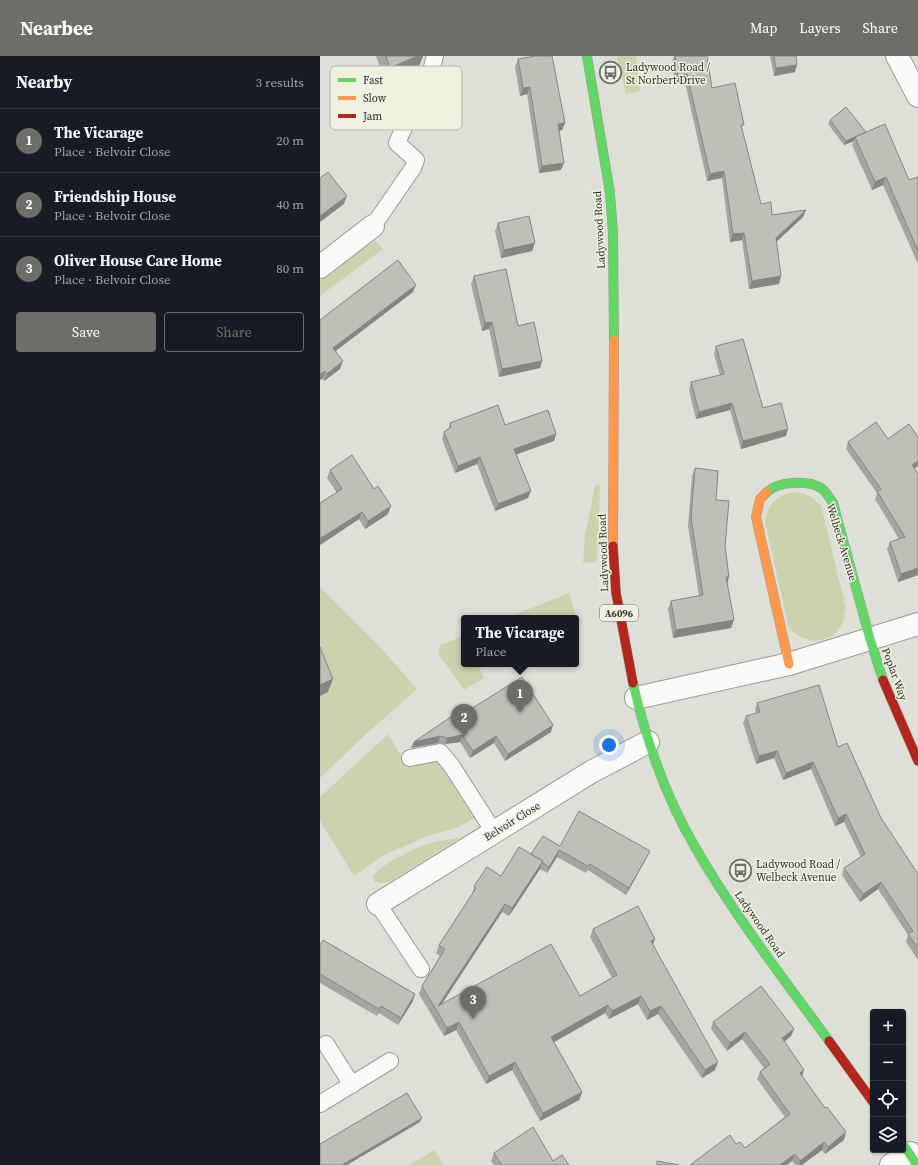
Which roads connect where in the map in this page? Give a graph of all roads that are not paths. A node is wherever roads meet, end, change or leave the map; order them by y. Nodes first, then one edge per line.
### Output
1 (435, 56) edge
2 (587, 56) edge
3 (897, 56) edge
4 (432, 66) edge
5 (918, 96) edge
6 (403, 130) edge
7 (373, 226) joint
8 (320, 268) edge
9 (918, 624) edge
10 (870, 639) junction
11 (789, 664) junction
12 (636, 698) junction
13 (648, 742) junction
14 (410, 758) dead end
15 (918, 761) edge
16 (494, 832) junction
17 (378, 904) joint
18 (421, 969) dead end
19 (326, 1044) dead end
20 (390, 1060) dead end
21 (352, 1085) junction
22 (870, 1098) edge
23 (320, 1104) edge
24 (910, 1154) edge
25 (891, 1165) edge

1 - 4 lane
2 - 12 main road, Ladywood Road / A6096
3 - 5 street
6 - 7 lane
7 - 8 street
9 - 10 street
10 - 11 street
10 - 11 main road, Welbeck Avenue
10 - 15 main road, Poplar Way
11 - 12 street
12 - 13 main road, Ladywood Road / A6096
13 - 16 street, Belvoir Close
13 - 22 main road, Ladywood Road / A6096
14 - 16 lane
16 - 17 street, Belvoir Close
17 - 18 lane
19 - 21 lane
20 - 21 lane
21 - 23 lane
24 - 25 street

